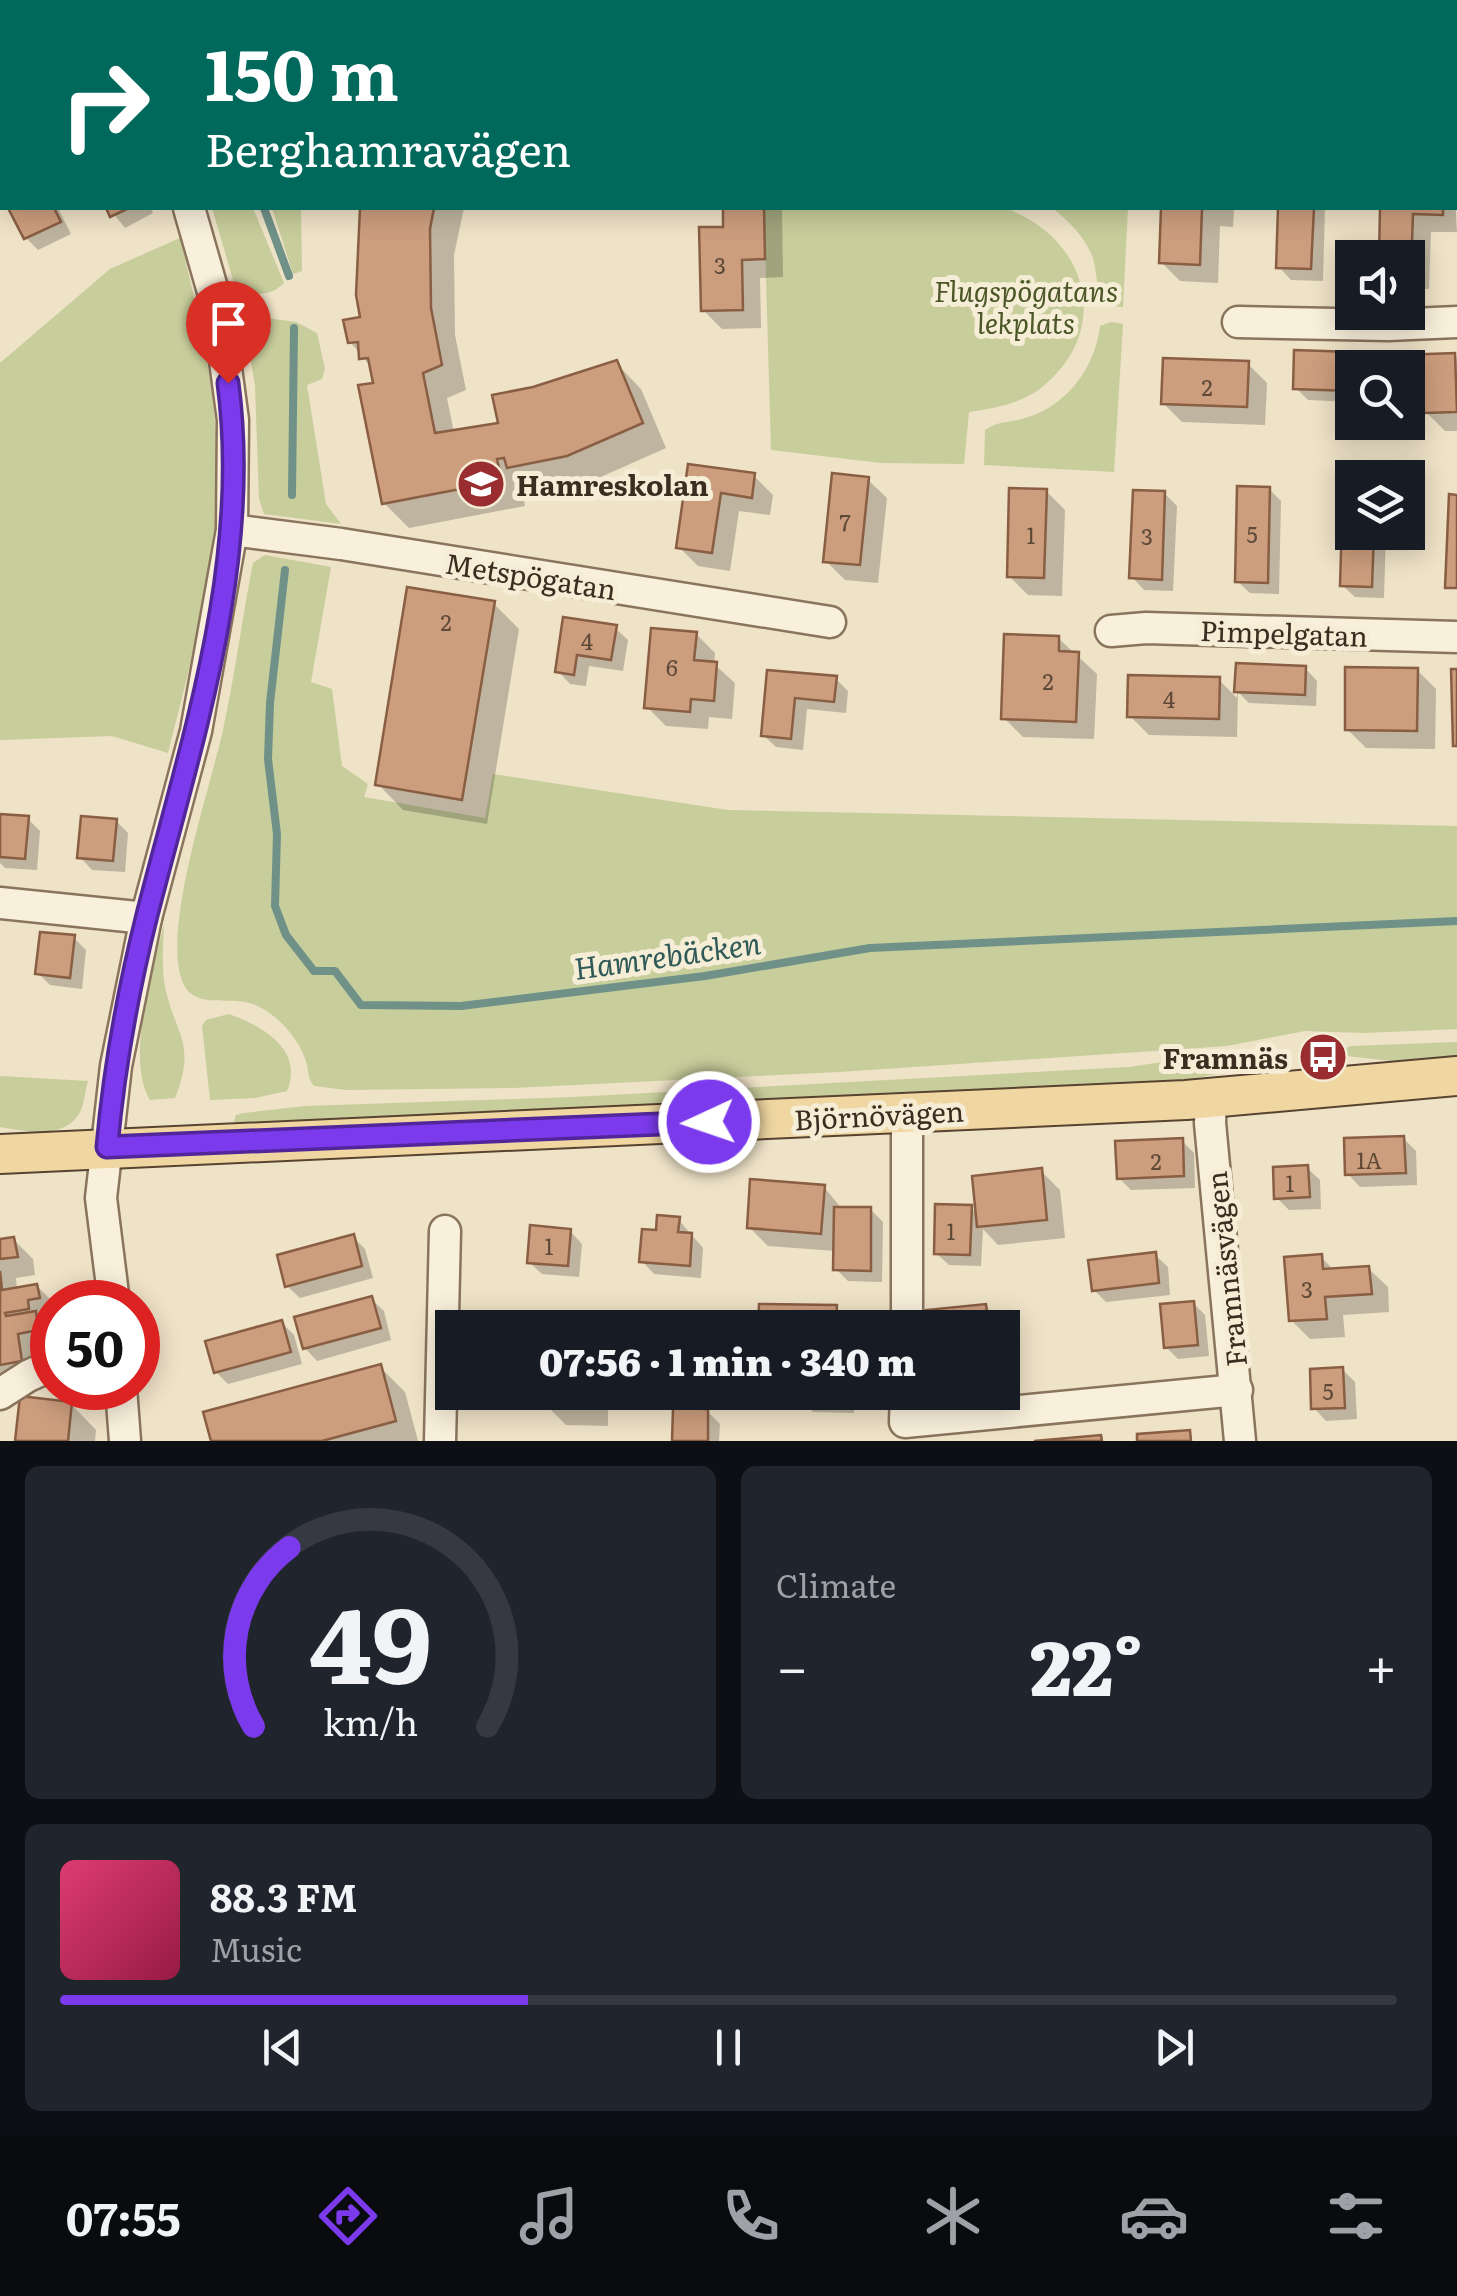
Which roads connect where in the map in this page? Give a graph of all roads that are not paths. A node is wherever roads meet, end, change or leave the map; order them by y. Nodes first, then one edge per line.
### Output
1 (189, 210) edge
2 (1238, 322) dead end
3 (1457, 322) edge
4 (232, 530) junction
5 (830, 622) dead end
6 (1111, 631) dead end
7 (1457, 637) edge
8 (0, 903) edge
9 (146, 918) junction
10 (1457, 1076) edge
11 (1211, 1097) junction
12 (907, 1113) junction
13 (107, 1147) junction
14 (0, 1154) edge
15 (445, 1231) dead end
16 (111, 1280) edge
17 (907, 1310) edge
18 (30, 1375) edge
19 (1237, 1390) junction
20 (0, 1394) edge
21 (123, 1410) edge
22 (906, 1410) edge
23 (125, 1441) edge
24 (440, 1441) edge
25 (1240, 1441) edge

1 - 4 street
2 - 3 street
4 - 5 street, Metspögatan
4 - 9 street
6 - 7 street, Pimpelgatan
8 - 9 street
9 - 13 street
10 - 11 main road, Björnövägen
11 - 12 main road, Björnövägen
11 - 19 street, Framnäsvägen
12 - 13 main road, Björnövägen
12 - 17 street
13 - 14 main road, Björnövägen
13 - 16 street
15 - 24 street
18 - 20 street
19 - 22 street
19 - 25 street, Framnäsvägen
21 - 23 street

